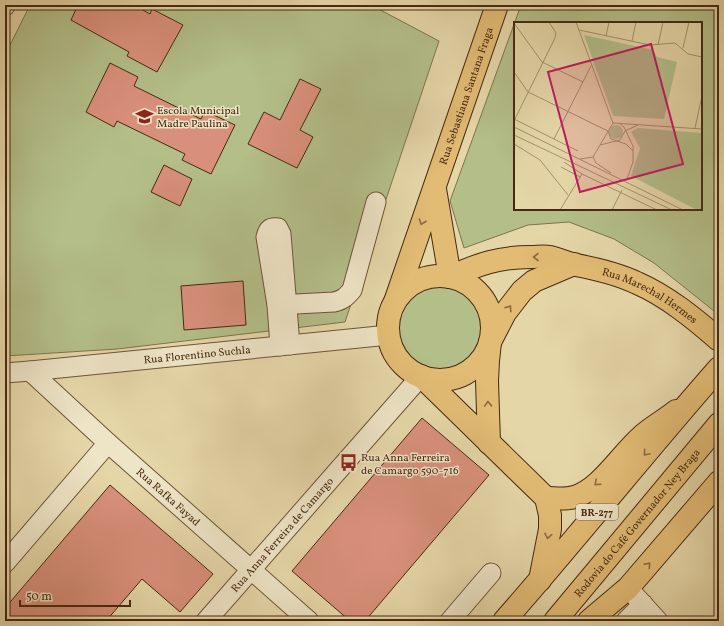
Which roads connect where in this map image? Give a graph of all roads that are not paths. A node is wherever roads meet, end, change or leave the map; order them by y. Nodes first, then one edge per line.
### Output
1 (497, 5) edge
2 (434, 185) junction
3 (376, 202) dead end
4 (574, 264) junction
5 (450, 277) junction
6 (395, 304) junction
7 (388, 335) junction
8 (719, 340) edge
9 (490, 342) junction
10 (285, 345) junction
11 (719, 368) edge
12 (30, 371) junction
13 (5, 373) edge
14 (421, 376) junction
15 (689, 402) junction
16 (719, 424) edge
17 (489, 443) junction
18 (108, 444) junction
19 (719, 482) edge
20 (546, 498) junction
21 (5, 563) edge
22 (250, 570) junction
23 (492, 573) dead end
24 (540, 580) junction
25 (628, 588) junction
26 (643, 604) junction
27 (206, 621) edge
28 (309, 621) edge
29 (450, 621) edge
30 (504, 621) edge
31 (555, 621) edge
32 (589, 621) edge
33 (626, 621) edge
34 (658, 621) edge

1 - 2 main road, Rua Sebastiana Santana Fraga
2 - 5 main road, Rua Sebastiana Santana Fraga
2 -> 6 main road, Rua Sebastiana Santana Fraga
3 - 10 street
4 -> 5 main road, Rua Marechal Hermes
4 - 8 main road, Rua Marechal Hermes
9 -> 4 main road
5 - 6 main road
5 - 9 main road
6 - 7 main road
7 - 10 street, Rua Florentino Suchla
7 - 14 main road
9 - 14 main road
17 -> 9 main road
10 - 12 street, Rua Florentino Suchla
11 - 15 main road, BR-277
12 - 13 street, Rua Florentino Suchla
12 - 18 street, Rua Rafka Fayad
14 - 17 main road
14 - 22 street, Rua Anna Ferreira de Camargo
15 -> 20 main road
15 -> 24 main road, BR-277
16 - 31 main road, Rodovia do Café Governador Ney Braga / BR-277
17 - 20 main road
18 - 21 street
18 - 22 street, Rua Rafka Fayad
25 -> 19 main road
20 -> 24 main road
22 - 27 street, Rua Anna Ferreira de Camargo
22 - 28 street, Rua Rafka Fayad
23 - 29 street
24 - 30 main road, BR-277
25 - 26 street
25 - 32 main road
26 - 33 street
26 - 34 street

